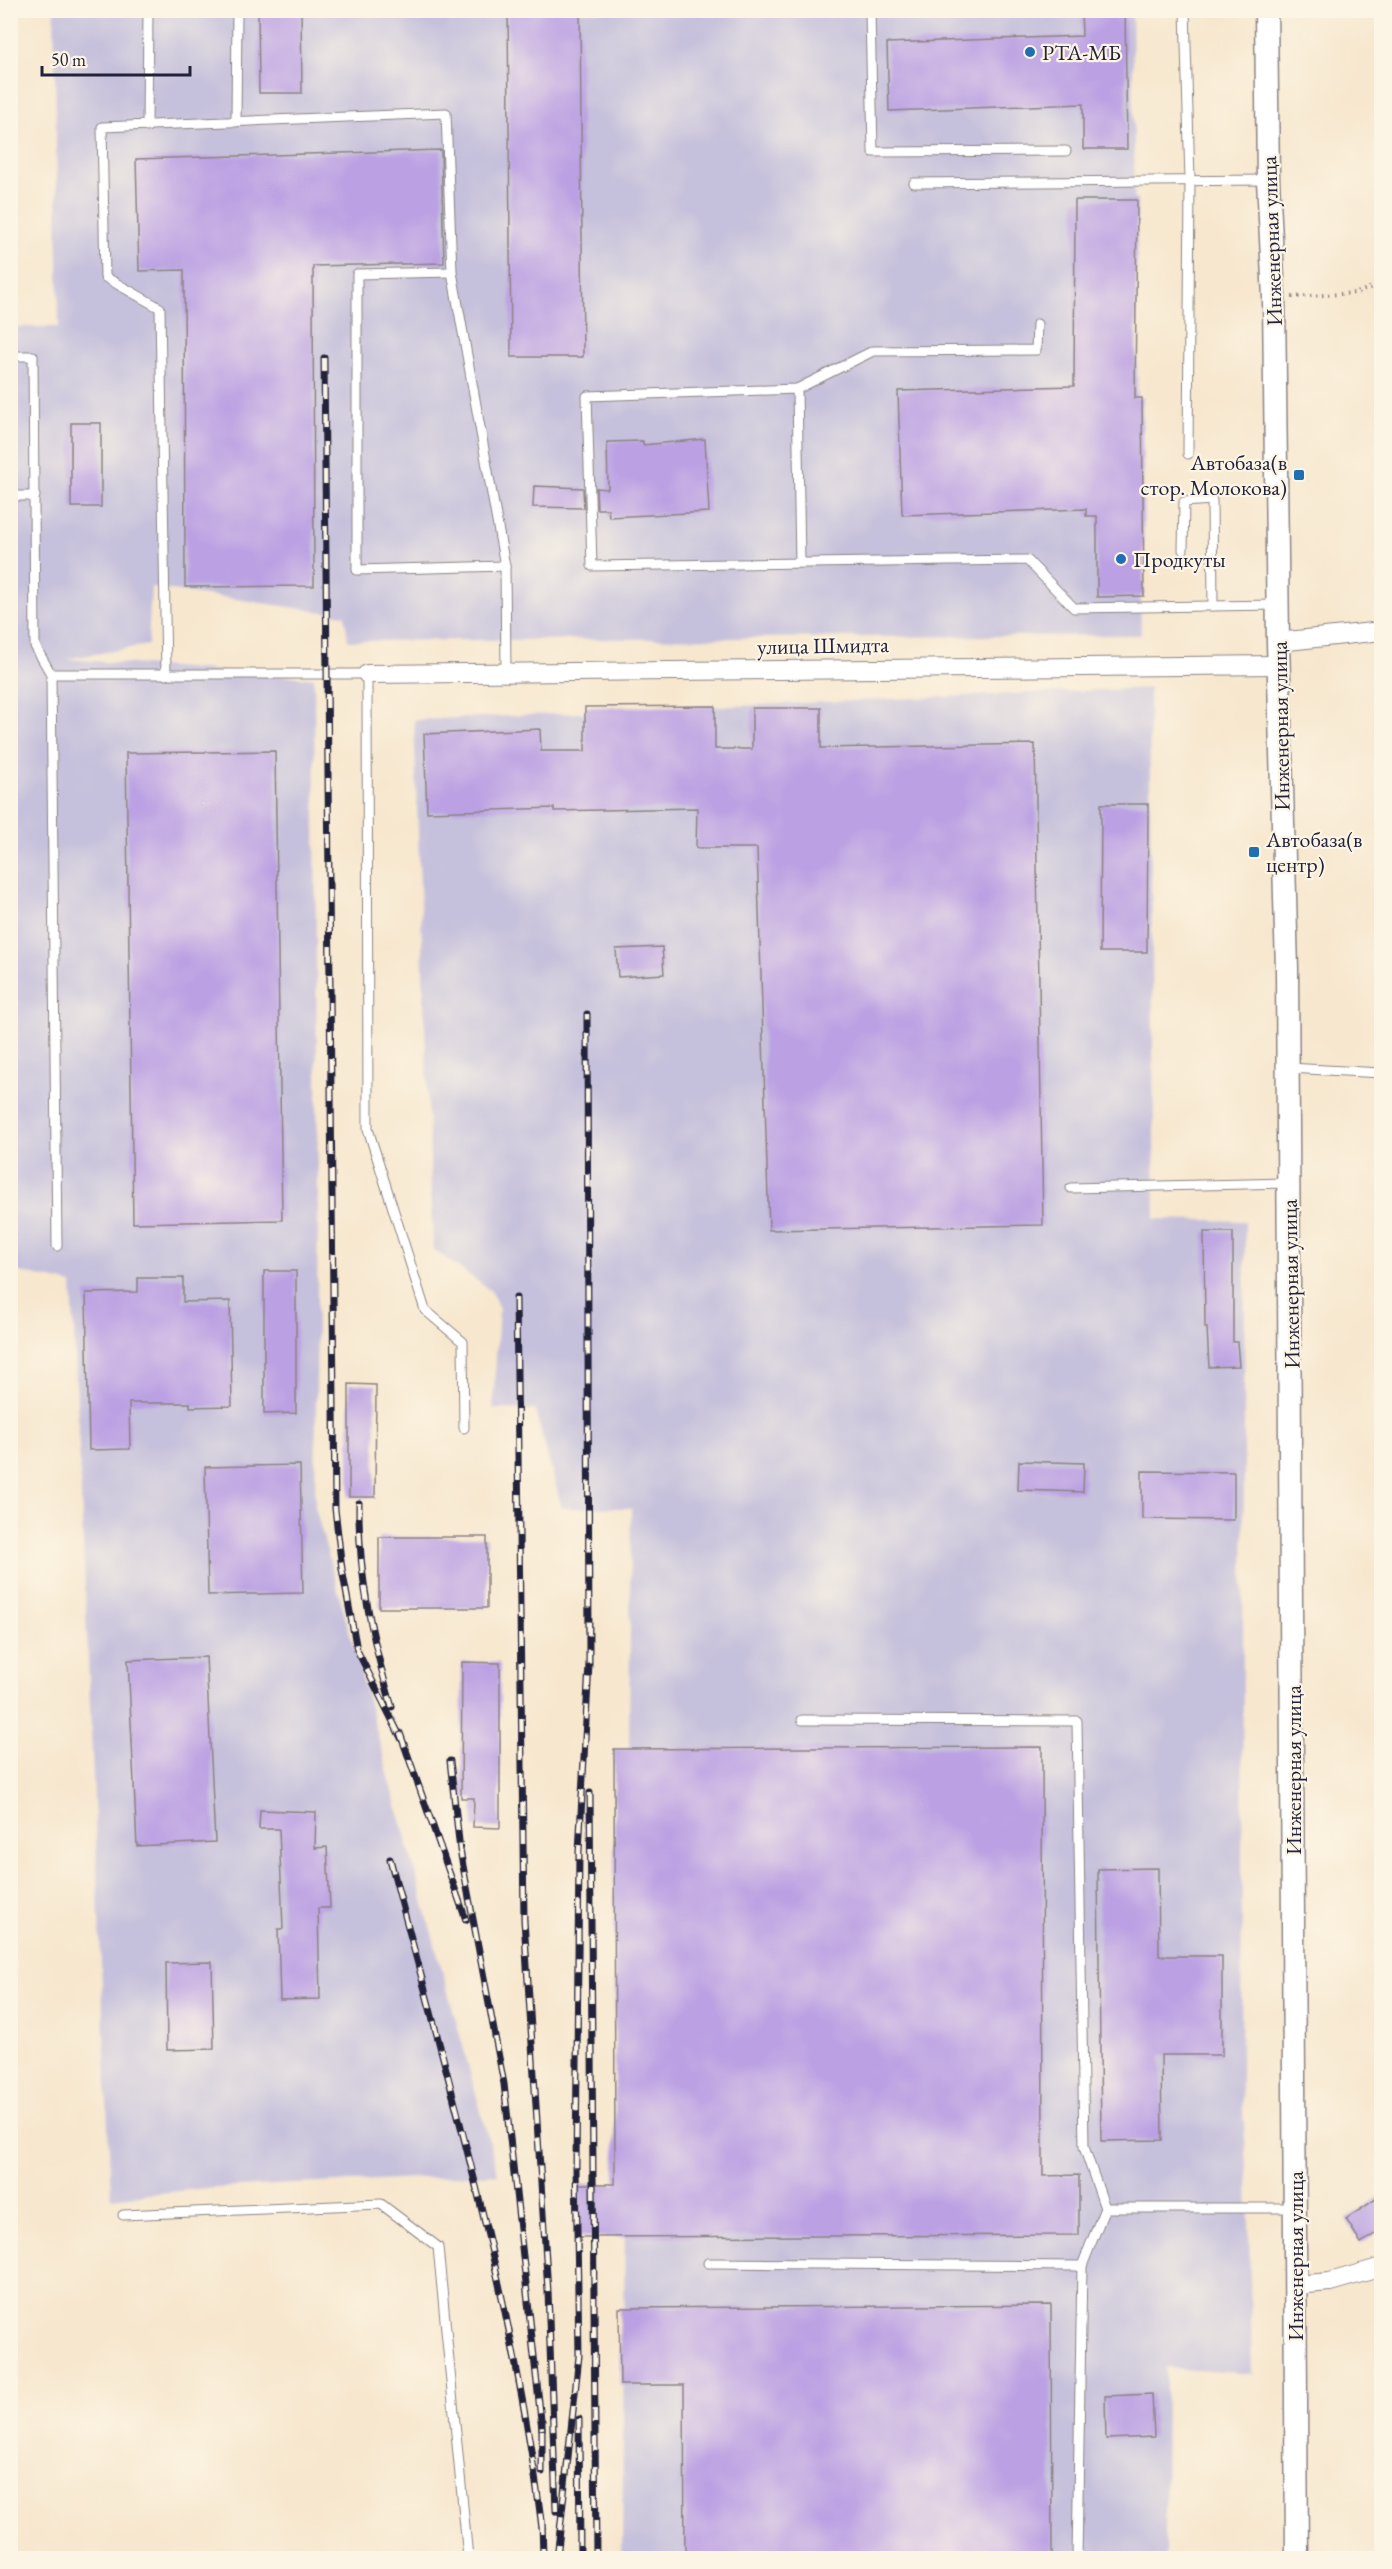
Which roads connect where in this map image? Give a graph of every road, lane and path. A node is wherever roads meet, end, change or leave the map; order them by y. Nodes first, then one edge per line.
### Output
1 (148, 10) edge
2 (237, 10) edge
3 (870, 10) edge
4 (1185, 10) edge
5 (1266, 10) edge
6 (236, 122) junction
7 (147, 127) junction
8 (1066, 151) dead end
9 (1190, 180) junction
10 (1268, 180) junction
11 (914, 183) dead end
12 (452, 272) junction
13 (1382, 284) edge
14 (1274, 298) junction
15 (1037, 324) dead end
16 (10, 356) edge
17 (797, 388) junction
18 (1188, 454) dead end
19 (10, 496) edge
20 (35, 496) junction
21 (1183, 550) dead end
22 (800, 563) junction
23 (505, 566) junction
24 (1213, 606) junction
25 (1278, 606) junction
26 (1382, 621) edge
27 (1382, 631) edge
28 (1359, 633) junction
29 (1278, 642) junction
30 (1279, 665) junction
31 (506, 671) junction
32 (51, 674) junction
33 (367, 674) junction
34 (166, 675) junction
35 (1287, 1068) junction
36 (1382, 1073) edge
37 (1288, 1183) junction
38 (1071, 1188) dead end
39 (57, 1246) dead end
40 (464, 1428) dead end
41 (802, 1720) dead end
42 (1105, 2208) junction
43 (1296, 2208) junction
44 (123, 2215) dead end
45 (708, 2263) dead end
46 (1082, 2266) junction
47 (1382, 2267) edge
48 (1294, 2285) junction
49 (468, 2559) edge
50 (1077, 2559) edge
51 (1297, 2559) edge

1 - 7 lane
2 - 6 lane
3 - 8 lane
4 - 9 lane
5 - 10 street, Инженерная улица
6 - 7 lane
6 - 12 lane
7 - 34 lane
9 - 10 lane
9 - 11 lane
9 - 18 lane
10 - 14 street, Инженерная улица
12 - 23 lane
12 - 23 lane
13 - 14 path
14 - 25 street, Инженерная улица
15 - 17 lane
16 - 20 lane
17 - 22 lane
17 - 22 lane
19 - 20 lane
20 - 32 lane
21 - 24 lane
22 - 24 lane
23 - 31 lane
24 - 25 lane
25 - 29 street, Инженерная улица
26 - 28 lane
27 - 28 street
28 - 29 street
29 - 30 street, Инженерная улица
30 - 31 street, улица Шмидта
30 - 35 street, Инженерная улица
31 - 33 street, улица Шмидта
32 - 34 lane
32 - 39 lane
33 - 34 lane
33 - 40 lane
35 - 36 lane
35 - 37 street, Инженерная улица
37 - 38 lane
37 - 43 street, Инженерная улица
41 - 42 lane
42 - 43 lane
42 - 46 lane
43 - 48 street, Инженерная улица
44 - 49 lane
45 - 46 lane
46 - 50 lane
47 - 48 street
48 - 51 street, Инженерная улица

